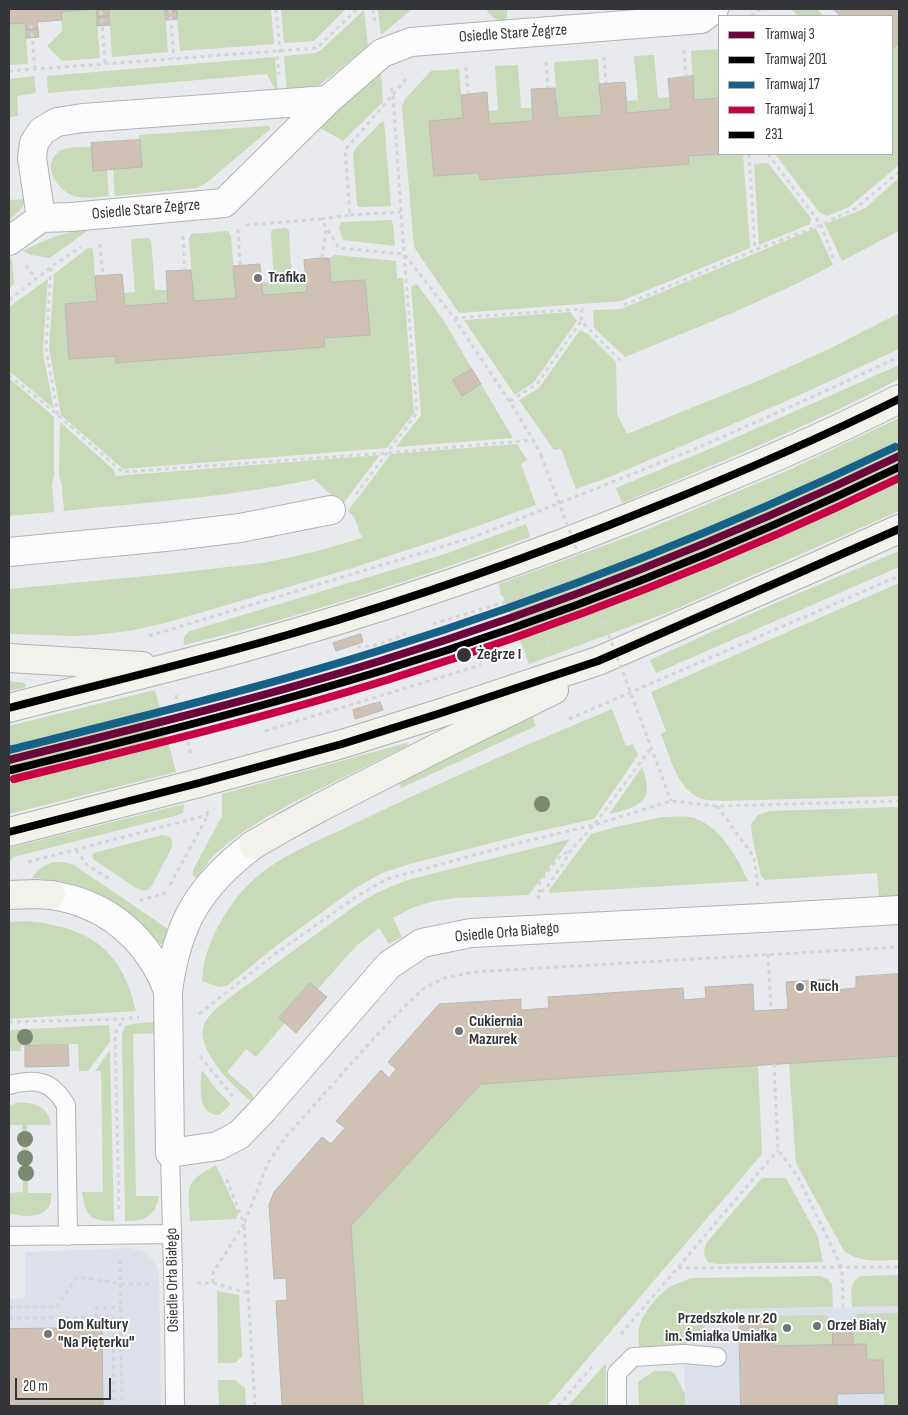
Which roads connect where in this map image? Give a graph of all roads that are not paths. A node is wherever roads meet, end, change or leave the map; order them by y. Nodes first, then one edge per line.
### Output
1 (714, 9) edge
2 (328, 100) junction
3 (42, 218) junction
4 (9, 242) edge
5 (899, 399) edge
6 (331, 510) road end
7 (899, 529) edge
8 (9, 552) edge
9 (9, 658) edge
10 (598, 661) junction
11 (168, 668) junction
12 (9, 708) edge
13 (9, 832) edge
14 (9, 895) edge
15 (899, 910) edge
16 (168, 990) junction
17 (9, 1085) edge
18 (170, 1153) junction
19 (172, 1234) junction
20 (9, 1236) edge
21 (68, 1236) junction
22 (718, 1357) dead end
23 (175, 1406) edge
24 (617, 1406) edge

1 - 2 street, Osiedle Stare Żegrze
2 - 3 street, Osiedle Stare Żegrze
2 - 3 street
3 - 4 street
5 - 11 street
6 - 8 street
7 - 10 street
9 - 11 street
10 - 13 street
10 - 16 street
11 - 12 street
14 - 16 street, Osiedle Orła Białego
15 - 18 street, Osiedle Orła Białego
16 - 18 street, Osiedle Orła Białego
17 - 21 lane
18 - 19 lane, Osiedle Orła Białego
19 - 21 lane
19 - 23 lane, Osiedle Orła Białego
20 - 21 lane
22 - 24 lane

